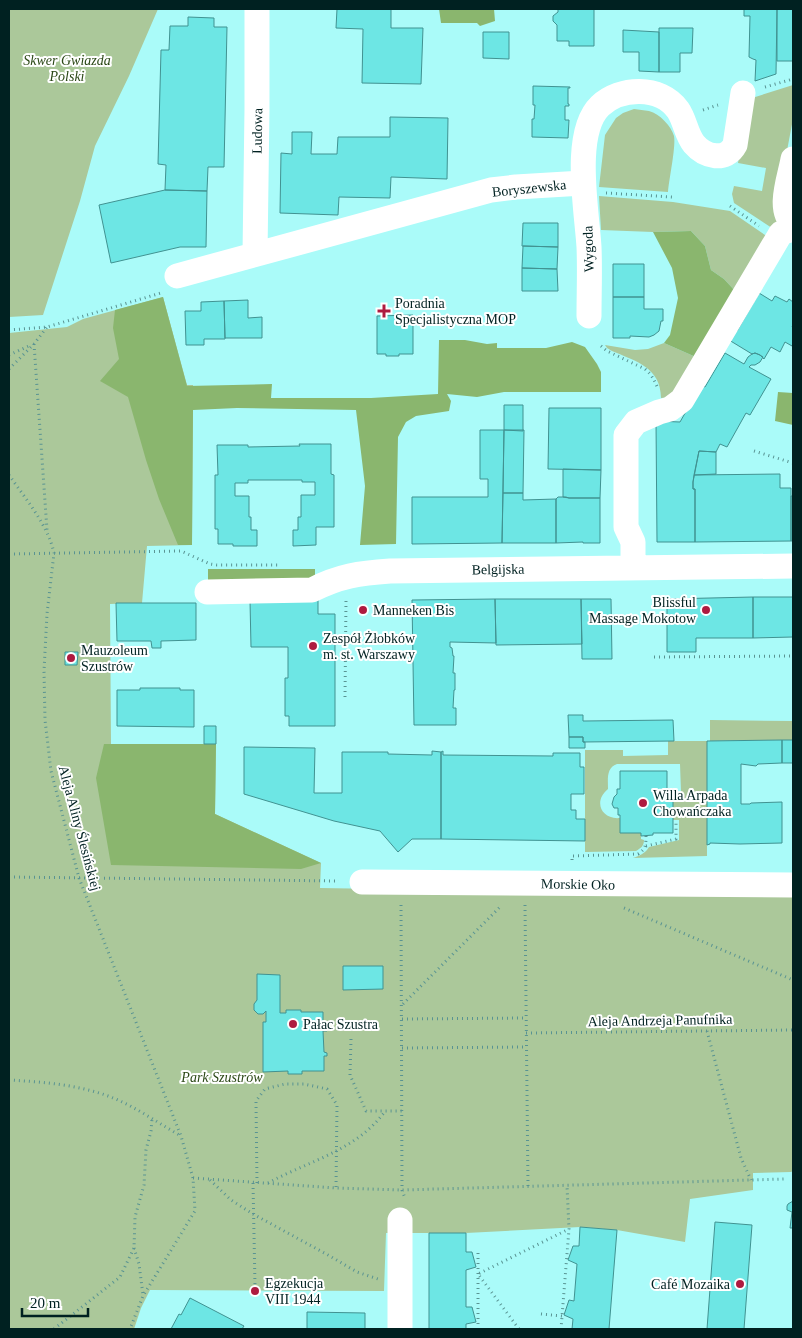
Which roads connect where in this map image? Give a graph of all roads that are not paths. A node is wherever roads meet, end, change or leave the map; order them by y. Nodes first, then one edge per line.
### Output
1 (257, 9) edge
2 (743, 93) dead end
3 (793, 159) edge
4 (592, 188) junction
5 (782, 230) edge
6 (255, 254) junction
7 (173, 284) road end
8 (589, 316) dead end
9 (793, 566) edge
10 (634, 568) junction
11 (207, 592) dead end
12 (362, 882) road end
13 (793, 885) edge
14 (402, 1209) road end
15 (400, 1329) edge

1 - 6 street, Ludowa
2 - 4 street, Boryszewska
3 - 5 street
4 - 6 street, Boryszewska
4 - 8 street, Wygoda
5 - 10 street
6 - 7 street, Boryszewska
9 - 10 street, Belgijska
10 - 11 street, Belgijska
12 - 13 street, Morskie Oko
14 - 15 street

